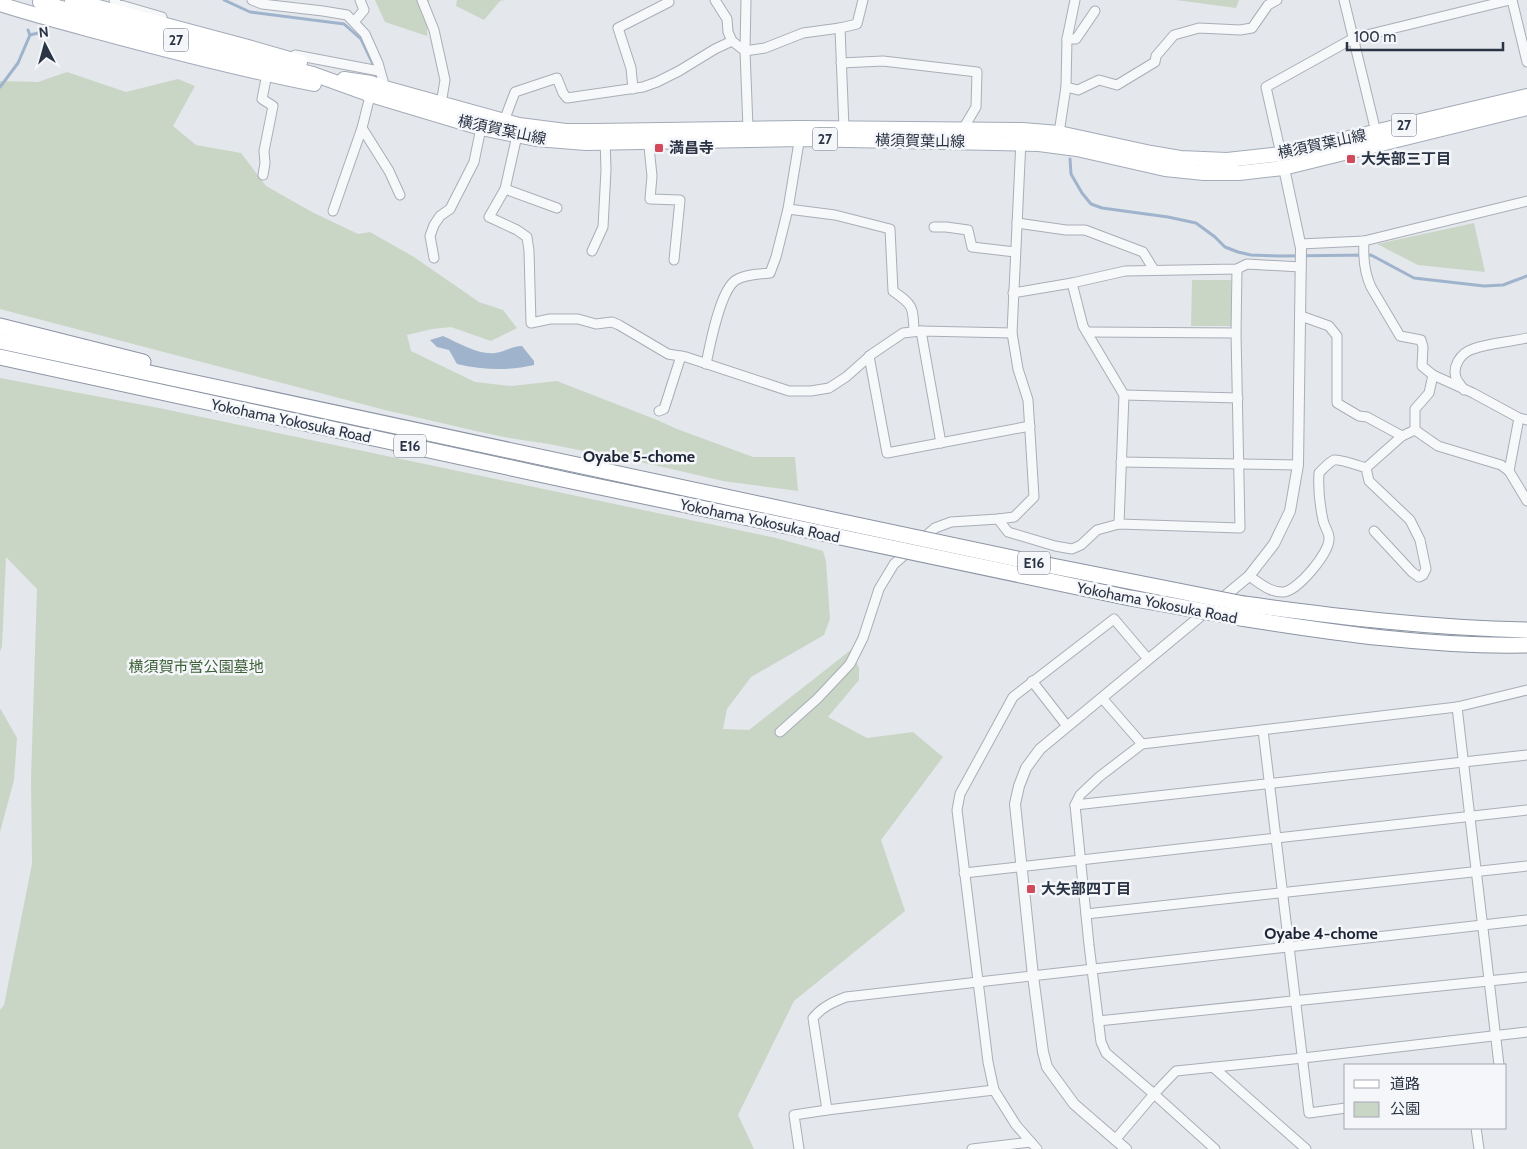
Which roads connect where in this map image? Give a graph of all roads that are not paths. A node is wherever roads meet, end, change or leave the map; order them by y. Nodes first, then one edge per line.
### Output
1 (72, 0) edge
2 (114, 0) edge
3 (252, 0) edge
4 (360, 0) edge
5 (422, 0) edge
6 (715, 0) edge
7 (746, 0) edge
8 (863, 0) edge
9 (1075, 0) edge
10 (1277, 0) edge
11 (1344, 0) edge
12 (1511, 0) edge
13 (40, 2) dead end
14 (669, 2) dead end
15 (1, 3) edge
16 (1095, 11) dead end
17 (354, 22) junction
18 (840, 28) junction
19 (1354, 38) junction
20 (1067, 39) junction
21 (732, 41) junction
22 (744, 51) junction
23 (1527, 62) edge
24 (841, 63) junction
25 (379, 71) junction
26 (267, 74) junction
27 (385, 88) junction
28 (1066, 88) junction
29 (371, 89) junction
30 (633, 89) junction
31 (1527, 96) edge
32 (441, 104) junction
33 (1527, 108) edge
34 (504, 121) junction
35 (483, 122) junction
36 (362, 128) junction
37 (748, 128) junction
38 (844, 128) junction
39 (963, 129) junction
40 (518, 131) junction
41 (1376, 132) junction
42 (800, 133) junction
43 (1059, 133) junction
44 (648, 136) junction
45 (1022, 136) junction
46 (605, 137) junction
47 (1280, 154) junction
48 (1283, 168) junction
49 (263, 175) dead end
50 (505, 189) junction
51 (400, 195) dead end
52 (1527, 201) edge
53 (557, 208) dead end
54 (788, 209) junction
55 (334, 211) dead end
56 (1017, 222) junction
57 (934, 227) dead end
58 (1364, 244) junction
59 (1301, 246) junction
60 (592, 251) dead end
61 (1015, 252) junction
62 (434, 258) dead end
63 (674, 260) dead end
64 (1301, 264) junction
65 (1237, 269) junction
66 (1154, 270) junction
67 (1072, 283) junction
68 (1014, 293) junction
69 (1301, 316) junction
70 (917, 331) junction
71 (1088, 332) junction
72 (1012, 333) junction
73 (1236, 333) junction
74 (7, 335) edge
75 (1527, 338) edge
76 (681, 356) junction
77 (869, 356) junction
78 (0, 357) edge
79 (706, 364) junction
80 (1433, 375) junction
81 (1464, 390) junction
82 (1124, 395) junction
83 (1238, 398) junction
84 (659, 411) dead end
85 (1523, 419) edge
86 (1030, 426) junction
87 (1415, 430) junction
88 (1402, 436) junction
89 (941, 443) junction
90 (1122, 462) junction
91 (1239, 463) junction
92 (1298, 465) junction
93 (1366, 468) junction
94 (1509, 471) junction
95 (1527, 500) edge
96 (998, 519) junction
97 (1119, 524) junction
98 (1374, 531) dead end
99 (1249, 576) junction
100 (1243, 611) junction
101 (1527, 624) edge
102 (1302, 628) junction
103 (1470, 628) junction
104 (1527, 630) edge
105 (1527, 645) edge
106 (1527, 655) edge
107 (1148, 659) junction
108 (1032, 681) junction
109 (1527, 690) edge
110 (1102, 698) junction
111 (1457, 708) junction
112 (1067, 726) junction
113 (1263, 730) junction
114 (780, 732) dead end
115 (1142, 744) junction
116 (1527, 755) edge
117 (1464, 762) junction
118 (1270, 783) junction
119 (1075, 805) junction
120 (1527, 810) edge
121 (1470, 816) junction
122 (1276, 838) junction
123 (1081, 860) junction
124 (1021, 866) junction
125 (1527, 866) edge
126 (1476, 871) junction
127 (964, 873) junction
128 (1283, 892) junction
129 (1086, 914) junction
130 (1527, 920) edge
131 (1482, 925) junction
132 (1290, 946) junction
133 (1092, 969) junction
134 (1033, 976) junction
135 (1527, 977) edge
136 (1489, 981) junction
137 (978, 982) junction
138 (1296, 1001) junction
139 (1098, 1021) junction
140 (1527, 1032) edge
141 (1495, 1035) junction
142 (1303, 1058) junction
143 (1499, 1064) edge
144 (1213, 1067) junction
145 (994, 1090) junction
146 (1154, 1094) junction
147 (1344, 1108) edge
148 (827, 1110) junction
149 (1476, 1129) edge
150 (1115, 1140) junction
151 (1031, 1142) junction
152 (799, 1149) edge
153 (972, 1149) edge
154 (1038, 1149) edge
155 (1126, 1149) edge
156 (1215, 1149) edge
157 (1306, 1149) edge
158 (1479, 1149) edge

1 - 29 main road
2 - 25 street
3 - 17 street
4 - 17 street
5 - 32 street
6 - 21 street
7 - 22 street
8 - 18 street
9 - 20 street
10 - 28 street
11 - 19 street
12 - 19 street
12 - 23 street
13 - 29 main road, 横須賀葉山線 / 27
14 - 30 street
15 - 26 main road
16 - 20 street
17 - 25 street
18 - 22 street
18 - 24 street
19 - 41 street
19 - 47 street
20 - 28 street
21 - 22 street
21 - 30 street
22 - 37 street
24 - 38 street
24 - 39 street
25 - 27 street
26 - 29 main road
26 - 49 street
27 - 29 main road, 横須賀葉山線 / 27
27 - 32 main road, 横須賀葉山線 / 27
28 - 43 street
29 - 35 main road, 横須賀葉山線 / 27
29 - 36 street
30 - 34 street
31 - 41 main road, 横須賀葉山線 / 27
32 - 35 main road, 横須賀葉山線 / 27
33 - 48 main road, 横須賀葉山線 / 27
34 - 35 main road, 横須賀葉山線 / 27
34 - 40 main road, 横須賀葉山線 / 27
35 - 40 main road, 横須賀葉山線 / 27
35 - 62 street
36 - 51 street
36 - 55 street
37 - 42 main road, 横須賀葉山線 / 27
37 - 44 main road, 横須賀葉山線 / 27
38 - 39 main road, 横須賀葉山線 / 27
38 - 42 main road, 横須賀葉山線 / 27
39 - 45 main road, 横須賀葉山線 / 27
40 - 46 main road, 横須賀葉山線 / 27
40 - 50 street
41 - 47 main road, 横須賀葉山線 / 27
42 - 44 main road, 横須賀葉山線 / 27
42 - 45 main road, 横須賀葉山線 / 27
42 - 54 street
43 - 45 main road, 横須賀葉山線 / 27
43 - 47 main road, 横須賀葉山線 / 27
44 - 46 main road, 横須賀葉山線 / 27
44 - 63 street
45 - 48 main road, 横須賀葉山線 / 27
45 - 56 street
46 - 60 street
47 - 48 street
48 - 59 street
50 - 53 street
50 - 76 street
52 - 58 street
54 - 70 street
54 - 79 street
56 - 61 street
56 - 66 street
57 - 61 street
58 - 59 street
58 - 80 street
59 - 64 street
61 - 68 street
64 - 65 street
64 - 69 street
65 - 66 street
65 - 73 street
66 - 67 street
67 - 68 street
67 - 71 street
68 - 72 street
69 - 88 street
69 - 92 street
70 - 72 street
70 - 77 street
70 - 89 street
71 - 73 street
71 - 82 street
72 - 86 street
73 - 83 street
74 - 100 highway, Yokohama Yokosuka Road / E16, bridge
75 - 81 street
76 - 79 street
76 - 84 street
77 - 79 street
77 - 89 street
78 - 100 highway, Yokohama Yokosuka Road / E16, bridge
80 - 81 street
80 - 87 street
81 - 85 street
82 - 83 street
82 - 90 street
83 - 91 street
85 - 94 street
86 - 89 street
86 - 96 street
87 - 88 street
87 - 94 street
88 - 93 street
90 - 91 street
90 - 97 street
91 - 92 street
91 - 97 street
92 - 99 street
93 - 98 street
93 - 99 street
94 - 95 street
96 - 97 street
96 - 114 street
99 - 107 street
100 - 102 highway, Yokohama Yokosuka Road / E16
100 - 103 highway, Yokohama Yokosuka Road / E16
101 - 103 highway
102 - 105 highway, Yokohama Yokosuka Road / E16
102 - 106 highway
103 - 104 highway, Yokohama Yokosuka Road / E16
107 - 108 street
107 - 110 street
108 - 112 street
108 - 127 street
109 - 111 street
110 - 112 street
110 - 115 street
111 - 113 street
111 - 117 street
112 - 124 street
113 - 115 street
113 - 118 street
115 - 119 street
116 - 117 street
117 - 118 street
117 - 121 street
118 - 119 street
118 - 122 street
119 - 123 street
120 - 121 street
121 - 122 street
121 - 126 street
122 - 123 street
122 - 128 street
123 - 124 street
123 - 129 street
124 - 127 street
124 - 134 street
125 - 126 street
126 - 128 street
126 - 131 street
127 - 137 street
128 - 129 street
128 - 132 street
129 - 133 street
130 - 131 street
131 - 132 street
131 - 136 street
132 - 133 street
132 - 138 street
133 - 134 street
133 - 139 street
134 - 137 street
134 - 150 street
135 - 136 street
136 - 138 street
136 - 141 street
137 - 145 street
137 - 148 street
138 - 139 street
138 - 142 street
139 - 146 street
140 - 141 street
141 - 142 street
141 - 143 street
142 - 144 street
142 - 147 street
144 - 146 street
144 - 157 street
145 - 148 street
145 - 151 street
146 - 150 street
146 - 156 street
148 - 152 street
149 - 158 street
150 - 155 street
151 - 153 street
151 - 154 street

